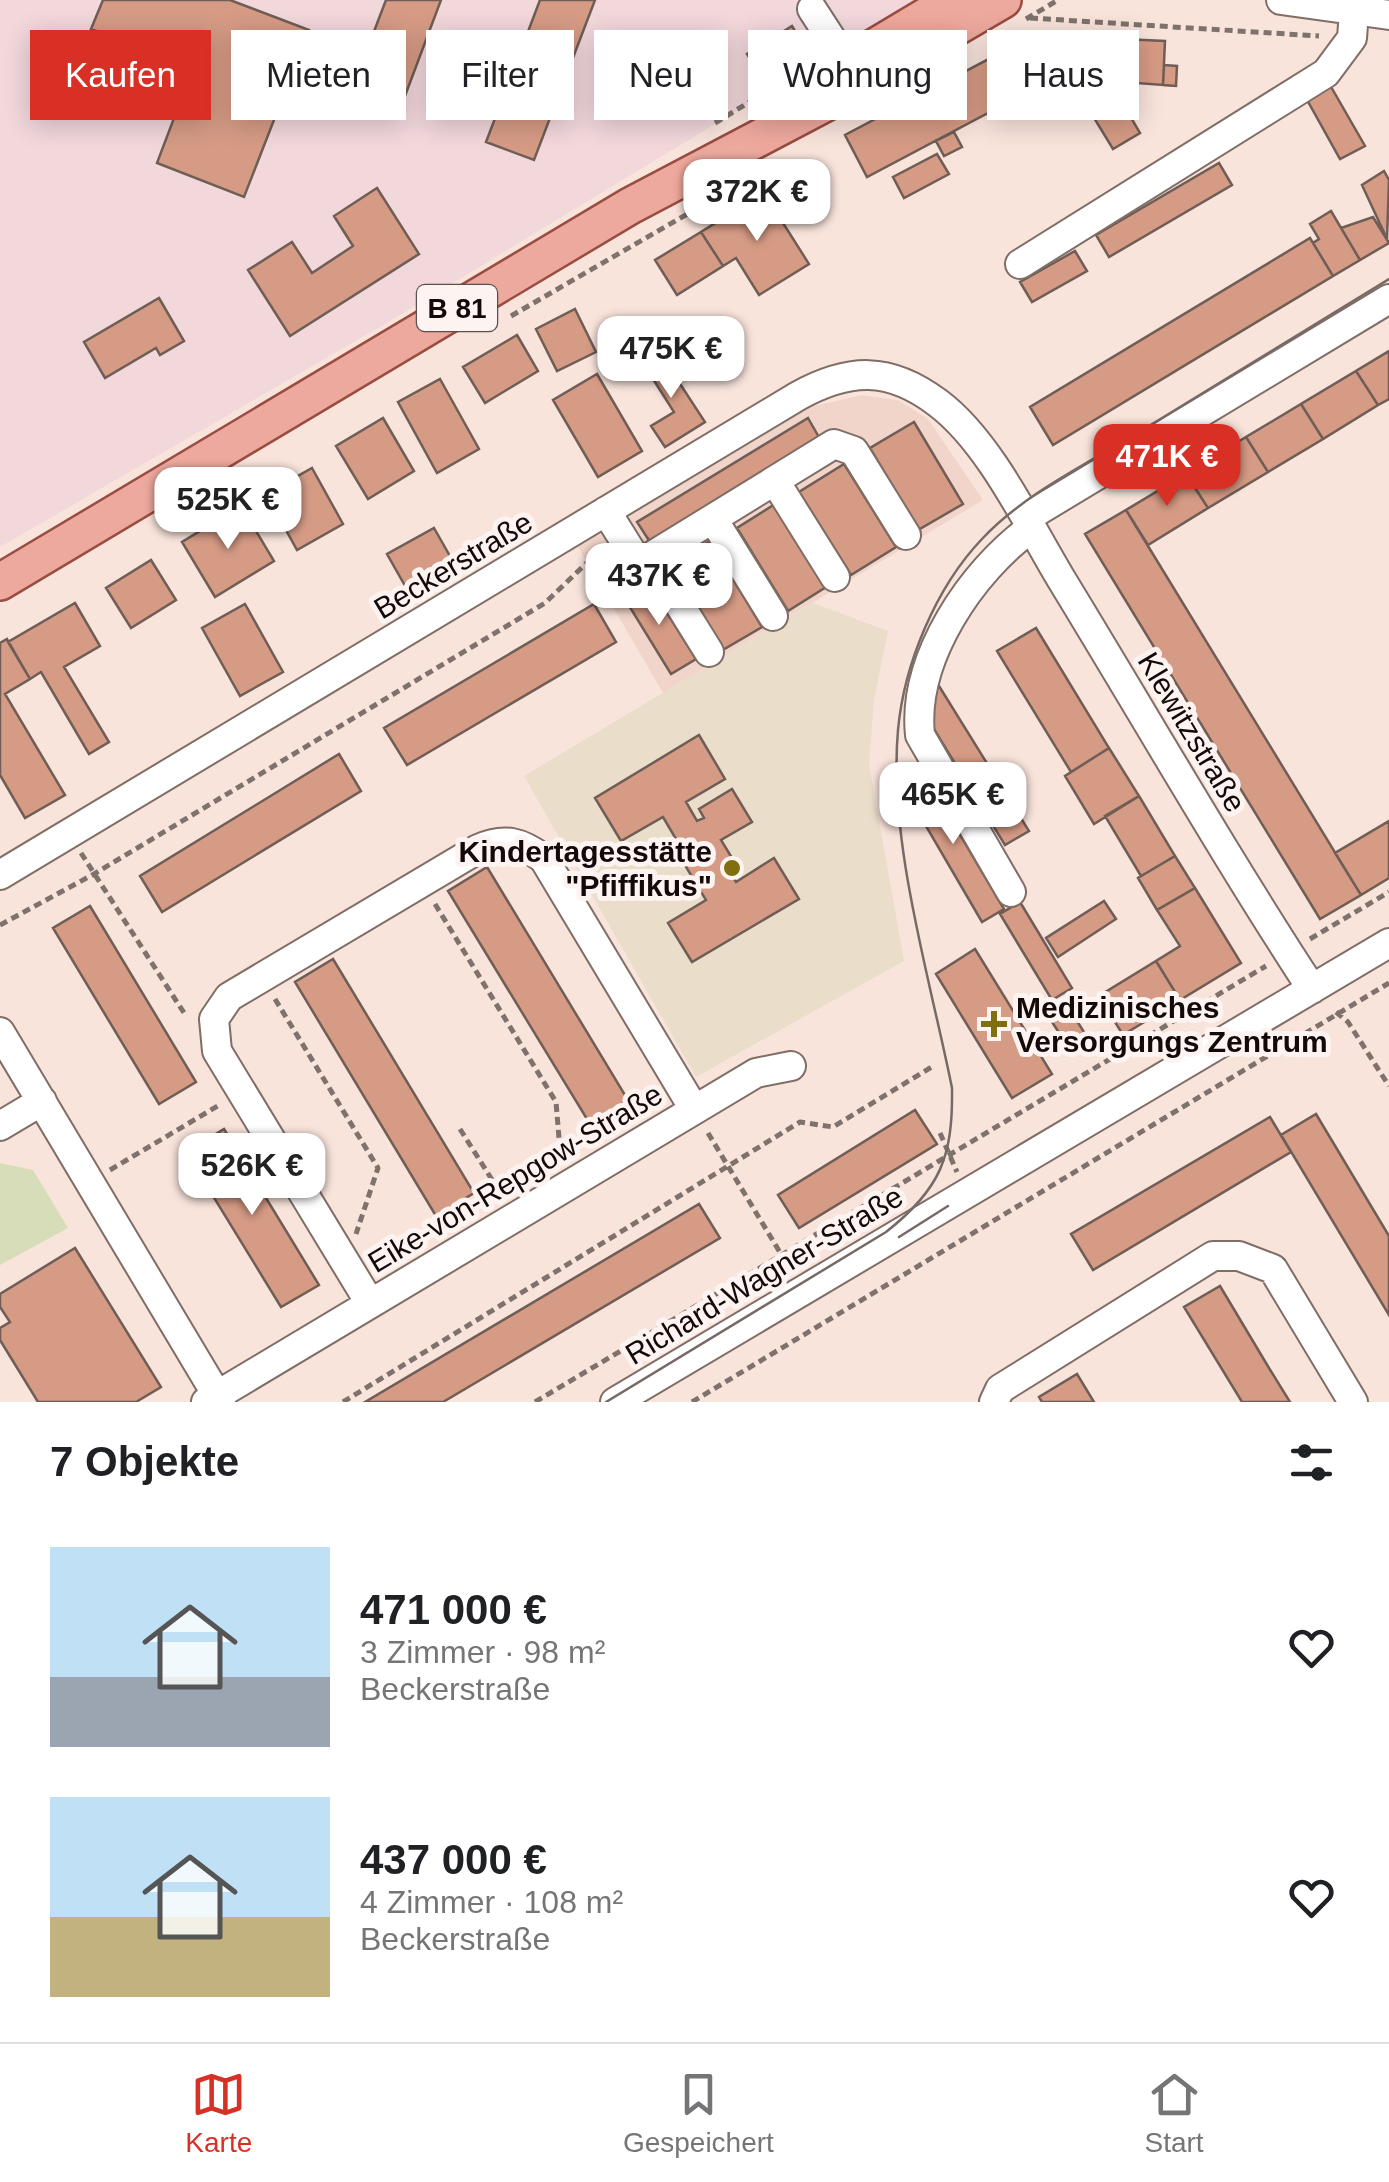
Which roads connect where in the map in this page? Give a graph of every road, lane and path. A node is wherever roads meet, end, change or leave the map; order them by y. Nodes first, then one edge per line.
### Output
1 (952, 0) edge
2 (1003, 0) edge
3 (1058, 0) edge
4 (1281, 0) edge
5 (812, 9) dead end
6 (1372, 15) edge
7 (825, 30) edge
8 (903, 30) edge
9 (768, 120) edge
10 (719, 155) junction
11 (1020, 264) dead end
12 (1389, 299) edge
13 (776, 481) junction
14 (1025, 518) junction
15 (713, 519) junction
16 (613, 521) junction
17 (906, 535) dead end
18 (650, 557) junction
19 (835, 577) dead end
20 (0, 582) edge
21 (772, 616) dead end
22 (709, 652) dead end
23 (69, 834) junction
24 (94, 874) junction
25 (0, 875) edge
26 (422, 883) junction
27 (1011, 892) dead end
28 (1389, 892) edge
29 (0, 925) edge
30 (1389, 943) edge
31 (1288, 952) junction
32 (263, 977) junction
33 (1389, 983) edge
34 (1312, 989) junction
35 (1339, 1014) junction
36 (0, 1032) edge
37 (212, 1032) junction
38 (935, 1065) dead end
39 (791, 1066) dead end
40 (1389, 1086) edge
41 (241, 1092) junction
42 (42, 1101) junction
43 (694, 1109) junction
44 (0, 1126) edge
45 (460, 1129) dead end
46 (940, 1133) dead end
47 (949, 1156) junction
48 (728, 1167) junction
49 (580, 1177) junction
50 (90, 1182) junction
51 (958, 1200) junction
52 (515, 1216) junction
53 (341, 1252) junction
54 (782, 1256) junction
55 (801, 1290) junction
56 (370, 1304) junction
57 (215, 1400) edge
58 (343, 1402) edge
59 (536, 1402) edge
60 (614, 1402) edge
61 (692, 1402) edge
62 (994, 1402) edge
63 (1354, 1402) edge

1 - 8 main road, B 81
2 - 10 main road, B 81
3 - 6 path
4 - 6 street
5 - 7 street
6 - 11 street
9 - 10 main road, B 81
10 - 20 main road, B 81
12 - 14 street
13 - 15 street
13 - 17 street
13 - 19 street
14 - 16 street, Beckerstraße
14 - 27 street
14 - 31 street, Klewitzstraße
15 - 18 street
15 - 21 street
16 - 18 street
16 - 23 street, Beckerstraße
16 - 24 path
18 - 22 street
23 - 24 path
23 - 25 street, Beckerstraße
24 - 29 path
24 - 37 path
26 - 32 street, Eike-von-Repgow-Straße
26 - 43 street, Eike-von-Repgow-Straße
26 - 49 path
28 - 31 path
30 - 34 street, Richard-Wagner-Straße
31 - 34 street, Klewitzstraße
31 - 47 path
32 - 37 street, Eike-von-Repgow-Straße
32 - 53 path
33 - 35 path
34 - 35 path
34 - 51 street, Richard-Wagner-Straße
35 - 40 path
35 - 61 path
36 - 42 street, Eike-von-Repgow-Straße
37 - 41 street, Eike-von-Repgow-Straße
38 - 48 path
39 - 43 street, Eike-von-Repgow-Straße
41 - 50 path
41 - 53 street, Eike-von-Repgow-Straße
42 - 44 street
42 - 50 street, Eike-von-Repgow-Straße
43 - 48 path
43 - 49 street, Eike-von-Repgow-Straße
45 - 52 path
46 - 47 path
47 - 51 path
47 - 54 path
48 - 54 path
48 - 58 path
49 - 52 street, Eike-von-Repgow-Straße
50 - 57 street, Eike-von-Repgow-Straße
51 - 55 street, Richard-Wagner-Straße
52 - 56 street, Eike-von-Repgow-Straße
53 - 56 street, Eike-von-Repgow-Straße
54 - 55 path
54 - 59 path
55 - 60 street, Richard-Wagner-Straße
56 - 57 street, Eike-von-Repgow-Straße
62 - 63 street

